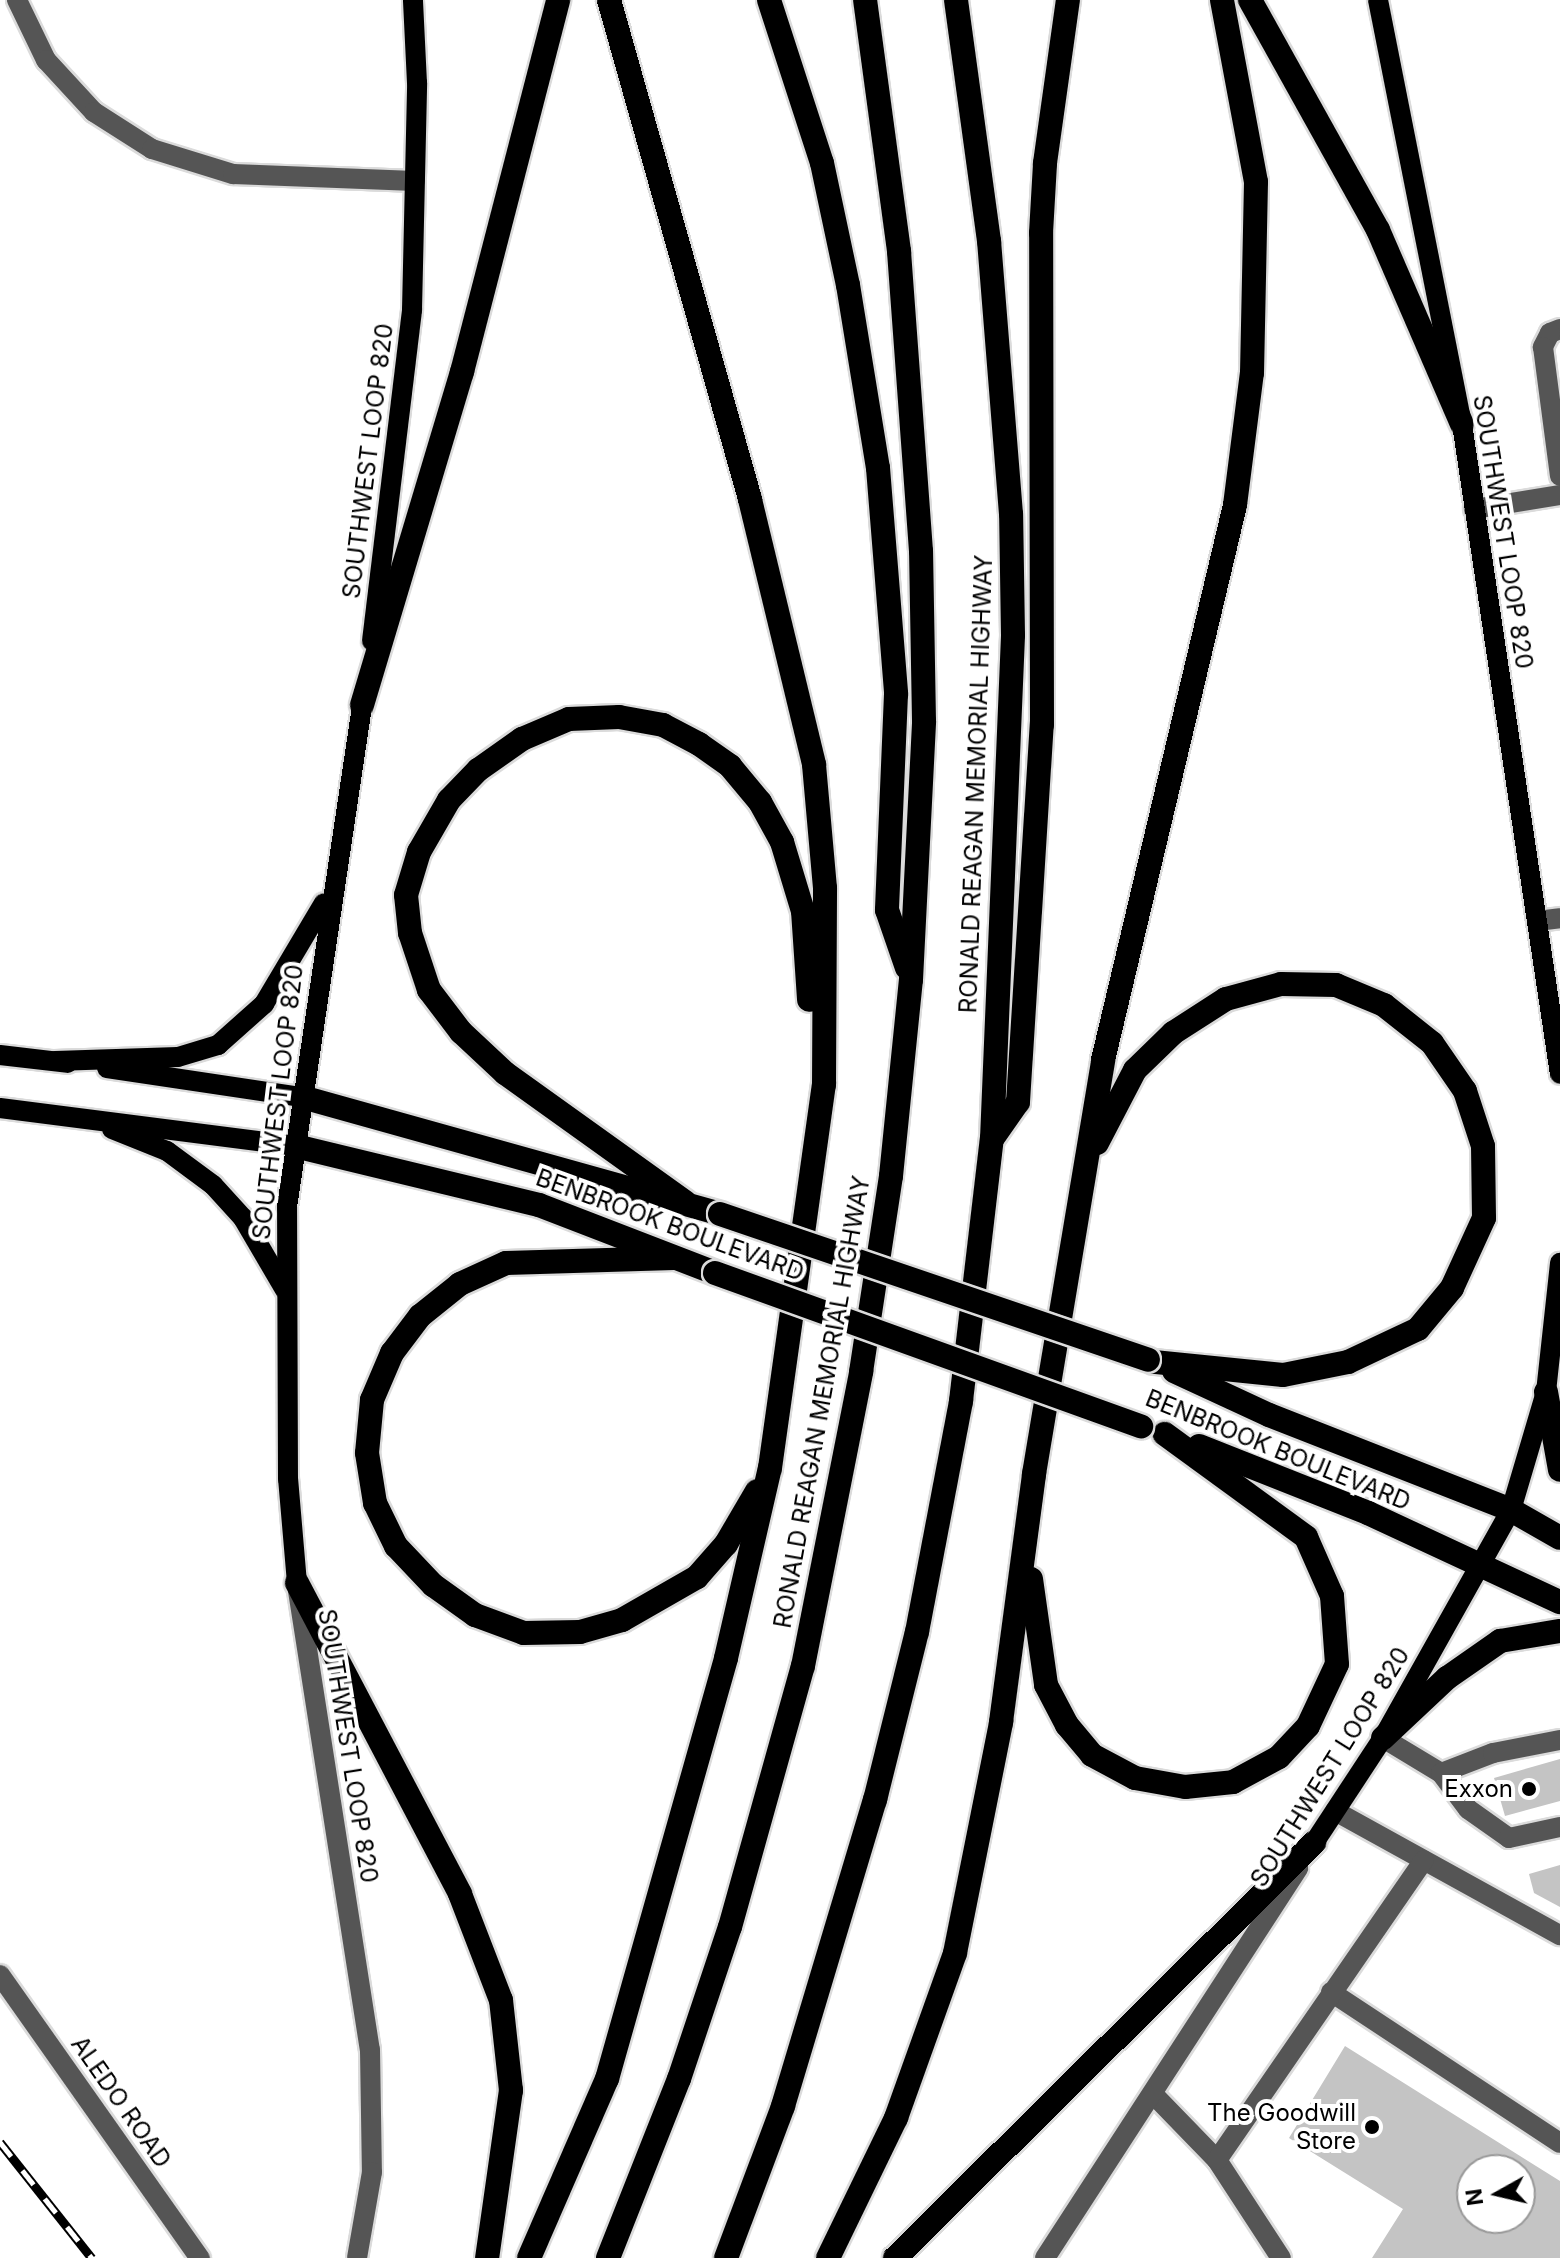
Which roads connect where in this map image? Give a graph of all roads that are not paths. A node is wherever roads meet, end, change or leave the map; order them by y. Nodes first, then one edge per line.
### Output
1 (17, 0) edge
2 (413, 0) edge
3 (558, 0) edge
4 (609, 0) edge
5 (769, 0) edge
6 (865, 0) edge
7 (956, 0) edge
8 (1068, 0) edge
9 (1222, 0) edge
10 (1250, 0) edge
11 (1378, 0) edge
12 (415, 181) junction
13 (1560, 329) edge
14 (1462, 424) junction
15 (1560, 476) edge
16 (1560, 495) edge
17 (1474, 509) junction
18 (362, 705) junction
19 (330, 892) junction
20 (1560, 918) edge
21 (1537, 921) junction
22 (911, 980) junction
23 (0, 1055) edge
24 (55, 1061) junction
25 (1560, 1074) edge
26 (824, 1085) junction
27 (302, 1097) junction
28 (0, 1108) edge
29 (83, 1117) junction
30 (992, 1139) junction
31 (295, 1146) junction
32 (1088, 1159) junction
33 (685, 1202) junction
34 (674, 1258) junction
35 (1560, 1263) edge
36 (285, 1291) junction
37 (1151, 1361) junction
38 (1546, 1392) junction
39 (1165, 1434) junction
40 (770, 1468) junction
41 (1560, 1470) edge
42 (1511, 1510) junction
43 (1560, 1538) edge
44 (1025, 1556) junction
45 (1481, 1565) junction
46 (297, 1583) junction
47 (1560, 1602) edge
48 (1560, 1631) edge
49 (1383, 1738) junction
50 (1560, 1740) edge
51 (1441, 1773) junction
52 (1335, 1811) junction
53 (1560, 1827) edge
54 (1314, 1843) junction
55 (1424, 1860) junction
56 (1560, 1935) edge
57 (0, 1975) edge
58 (1331, 1992) junction
59 (1153, 2094) junction
60 (1560, 2143) edge
61 (1217, 2160) junction
62 (200, 2258) edge
63 (357, 2258) edge
64 (487, 2258) edge
65 (529, 2258) edge
66 (608, 2258) edge
67 (726, 2258) edge
68 (828, 2258) edge
69 (895, 2258) edge
70 (1045, 2258) edge
71 (1281, 2258) edge

1 - 12 street
2 - 12 main road, SOUTHWEST LOOP 820
3 - 18 highway
4 - 26 highway
5 - 22 highway
6 - 22 highway, RONALD REAGAN MEMORIAL HIGHWAY
7 - 30 highway, RONALD REAGAN MEMORIAL HIGHWAY
8 - 30 highway
9 - 32 highway
10 - 14 highway
11 - 14 main road, SOUTHWEST LOOP 820
12 - 18 main road, SOUTHWEST LOOP 820
13 - 15 street
14 - 17 main road, SOUTHWEST LOOP 820
16 - 17 street
17 - 21 main road, SOUTHWEST LOOP 820
18 - 19 main road, SOUTHWEST LOOP 820
19 - 24 main road
19 - 27 main road, SOUTHWEST LOOP 820
20 - 21 street
21 - 25 main road, SOUTHWEST LOOP 820
22 - 66 highway, RONALD REAGAN MEMORIAL HIGHWAY
23 - 24 main road, BENBROOK BOULEVARD
24 - 27 main road, BENBROOK BOULEVARD
26 - 33 highway
26 - 40 highway
27 - 31 main road, SOUTHWEST LOOP 820
27 - 33 highway, BENBROOK BOULEVARD
28 - 29 main road, BENBROOK BOULEVARD
29 - 31 main road, BENBROOK BOULEVARD
29 - 36 main road
30 - 67 highway, RONALD REAGAN MEMORIAL HIGHWAY
31 - 34 highway, BENBROOK BOULEVARD
31 - 36 main road, SOUTHWEST LOOP 820
32 - 37 highway
32 - 44 highway
33 - 37 highway, BENBROOK BOULEVARD, bridge
34 - 39 highway, BENBROOK BOULEVARD, bridge
34 - 40 highway
35 - 38 main road, SOUTHWEST LOOP 820
36 - 46 main road, SOUTHWEST LOOP 820
37 - 42 highway, BENBROOK BOULEVARD
38 - 41 highway
38 - 42 main road, SOUTHWEST LOOP 820
39 - 44 highway
39 - 45 highway, BENBROOK BOULEVARD
40 - 65 highway
42 - 43 highway, BENBROOK BOULEVARD
42 - 45 main road, SOUTHWEST LOOP 820
44 - 68 highway
45 - 47 highway, BENBROOK BOULEVARD
45 - 49 main road, SOUTHWEST LOOP 820
46 - 63 street, SOUTHWEST LOOP 820
46 - 64 highway
48 - 49 highway
49 - 51 street
49 - 52 main road, SOUTHWEST LOOP 820
50 - 51 street
51 - 53 street
52 - 54 main road, SOUTHWEST LOOP 820
52 - 55 street
54 - 59 street, SOUTHWEST LOOP 820
54 - 69 highway
55 - 56 street
55 - 58 street
57 - 62 street, ALEDO ROAD
58 - 60 street
58 - 61 street
59 - 61 street
59 - 70 street, SOUTHWEST LOOP 820
61 - 71 street

